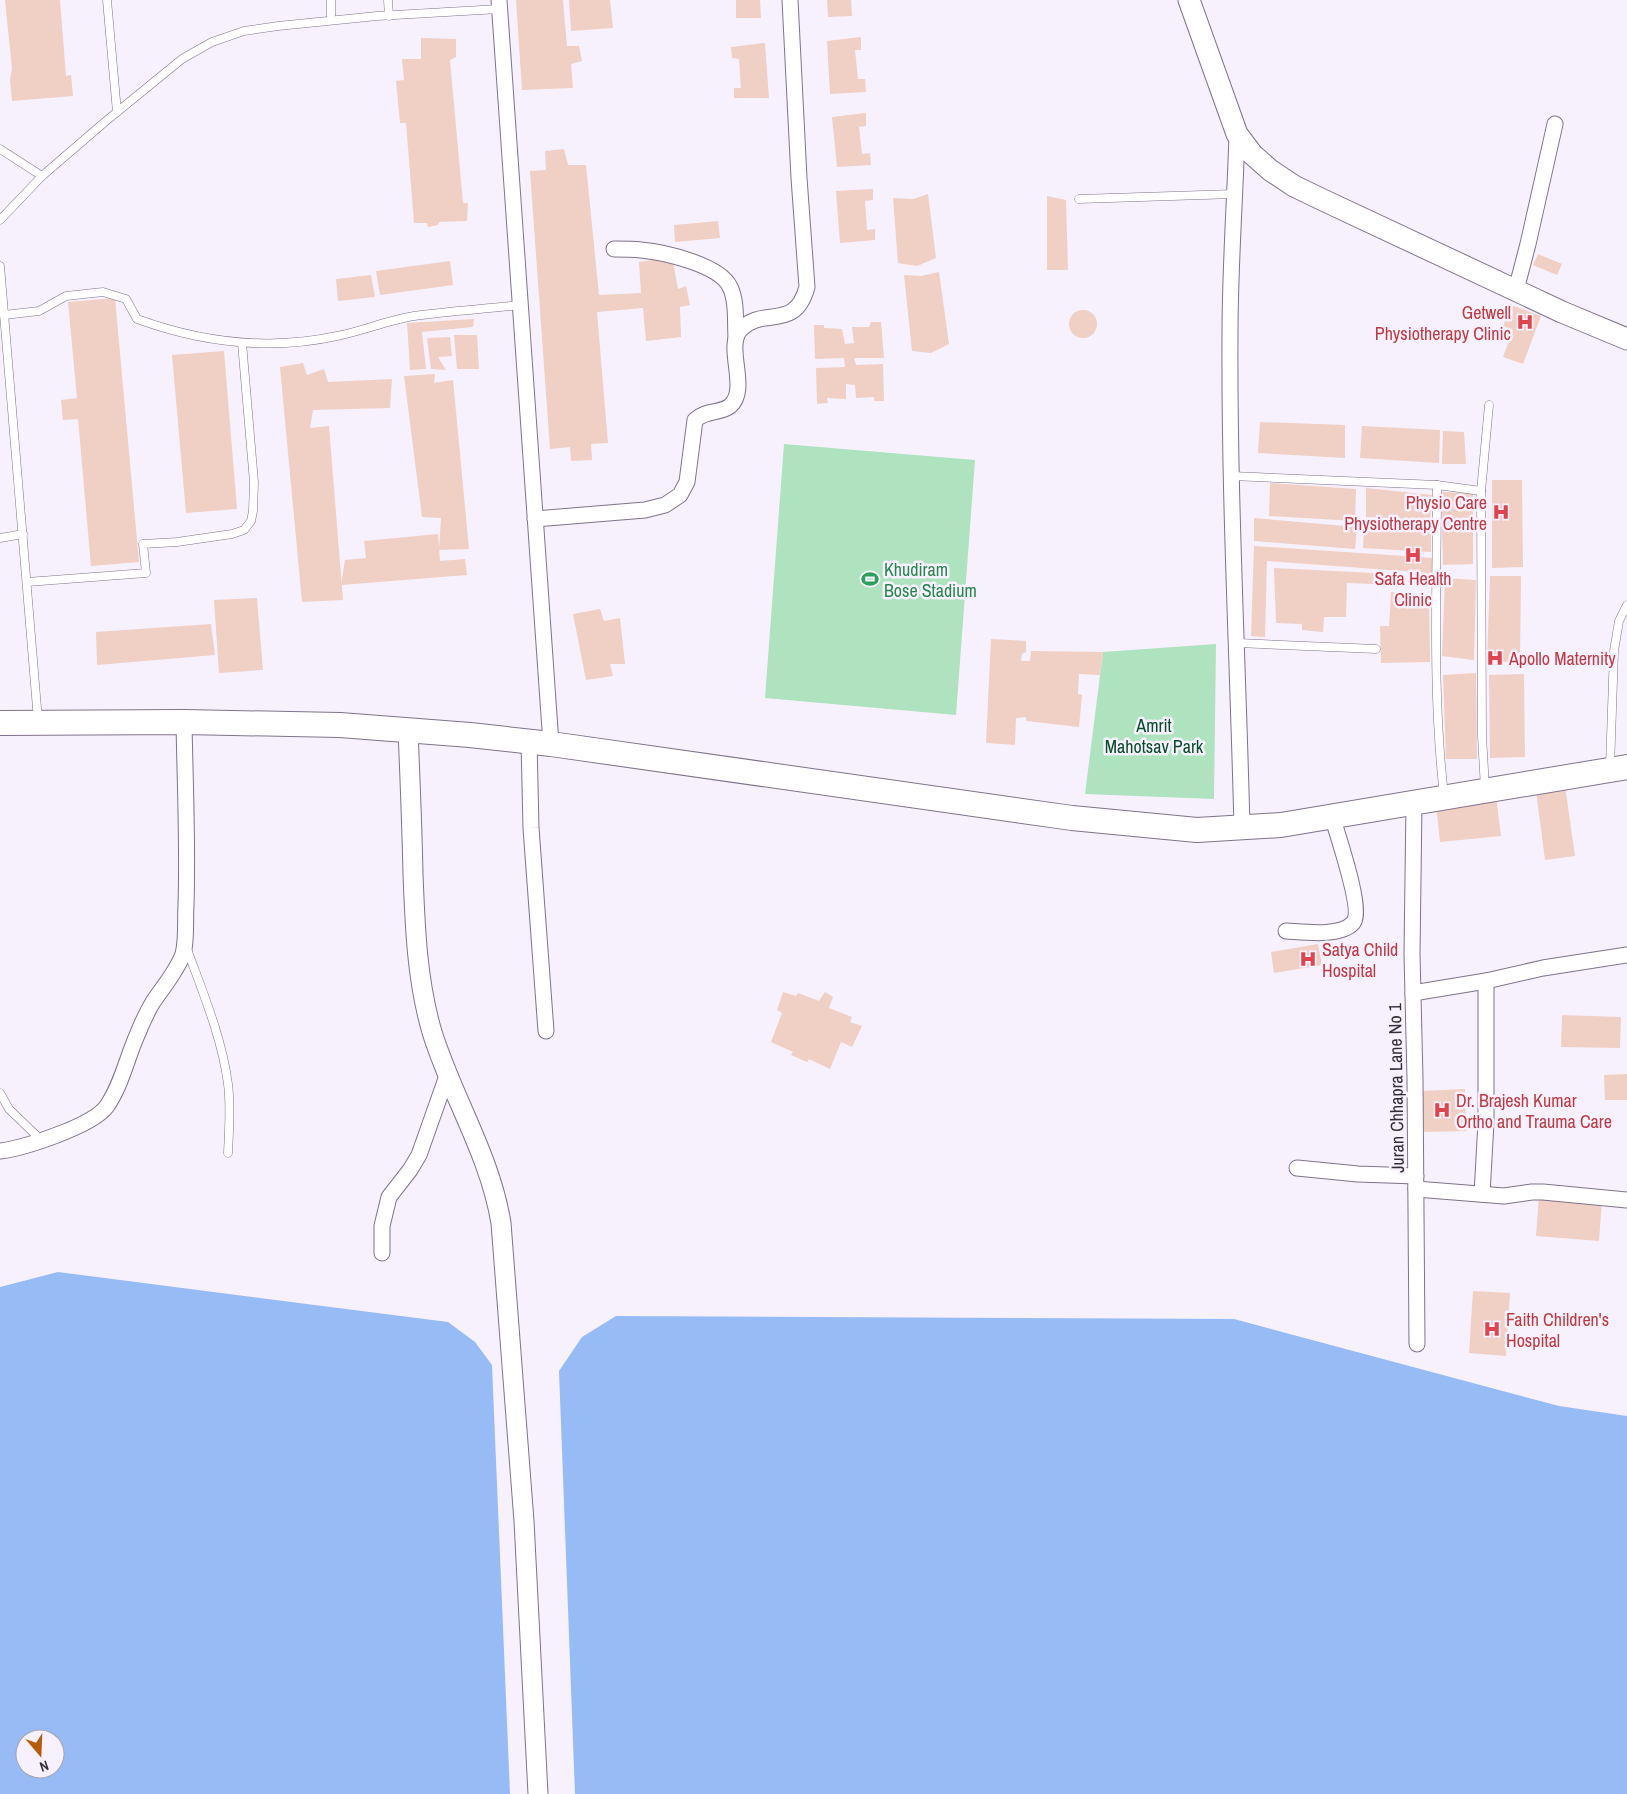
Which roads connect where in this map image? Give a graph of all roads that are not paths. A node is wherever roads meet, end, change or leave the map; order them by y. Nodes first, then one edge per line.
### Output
1 (108, 0) edge
2 (331, 0) edge
3 (388, 0) edge
4 (790, 0) edge
5 (1189, 0) edge
6 (499, 4) edge
7 (389, 16) junction
8 (331, 20) junction
9 (117, 112) junction
10 (1555, 124) dead end
11 (1237, 134) junction
12 (0, 149) edge
13 (42, 176) junction
14 (1234, 194) junction
15 (1079, 199) dead end
16 (0, 220) edge
17 (614, 249) dead end
18 (0, 266) edge
19 (1516, 290) junction
20 (520, 305) junction
21 (4, 315) junction
22 (736, 336) junction
23 (1627, 339) edge
24 (242, 343) junction
25 (1489, 405) dead end
26 (1232, 476) junction
27 (1437, 485) junction
28 (1481, 491) junction
29 (535, 519) junction
30 (23, 534) junction
31 (0, 538) edge
32 (27, 582) junction
33 (1627, 605) edge
34 (1238, 643) junction
35 (1376, 649) dead end
36 (38, 722) junction
37 (184, 722) junction
38 (0, 723) edge
39 (408, 730) junction
40 (540, 743) junction
41 (1618, 768) edge
42 (1485, 790) junction
43 (1445, 797) junction
44 (1414, 802) junction
45 (1332, 816) junction
46 (1242, 828) junction
47 (1286, 931) dead end
48 (185, 942) junction
49 (1627, 955) edge
50 (1486, 981) junction
51 (1413, 994) junction
52 (546, 1031) dead end
53 (448, 1073) junction
54 (0, 1093) edge
55 (41, 1140) junction
56 (0, 1150) edge
57 (228, 1153) dead end
58 (1297, 1168) dead end
59 (1416, 1182) junction
60 (1482, 1194) junction
61 (1627, 1200) edge
62 (382, 1253) dead end
63 (1417, 1344) dead end
64 (538, 1794) edge

1 - 9 lane
2 - 8 lane
3 - 7 lane
4 - 22 street
5 - 11 main road
6 - 7 lane
6 - 20 street
7 - 8 lane
8 - 9 lane
9 - 13 lane
10 - 19 street
11 - 14 street
11 - 19 main road
12 - 13 lane
13 - 16 lane
14 - 15 lane
14 - 26 street
17 - 22 street
18 - 21 lane
19 - 23 main road
20 - 24 lane
20 - 29 street
21 - 24 lane
21 - 30 lane
22 - 29 street
24 - 32 lane
25 - 28 lane
26 - 27 lane
26 - 34 street
27 - 28 lane
27 - 43 lane
28 - 42 lane
29 - 40 street
30 - 31 lane
30 - 32 lane
32 - 36 lane
33 - 41 lane
34 - 35 lane
34 - 46 street
36 - 37 main road
36 - 38 main road
37 - 39 main road
37 - 48 street
39 - 40 main road
39 - 53 street
40 - 46 main road
40 - 52 street
41 - 42 main road
42 - 43 main road
43 - 44 main road
44 - 45 main road
44 - 51 street, Juran Chhapra Lane No 1
45 - 46 main road
45 - 47 street
48 - 55 street
48 - 57 lane
49 - 50 street
50 - 51 street
50 - 60 street
51 - 59 street, Juran Chhapra Lane No 1
53 - 62 street
53 - 64 street
54 - 55 lane
55 - 56 street
58 - 59 street
59 - 60 street
59 - 63 street, Juran Chhapra Lane No 1
60 - 61 street

